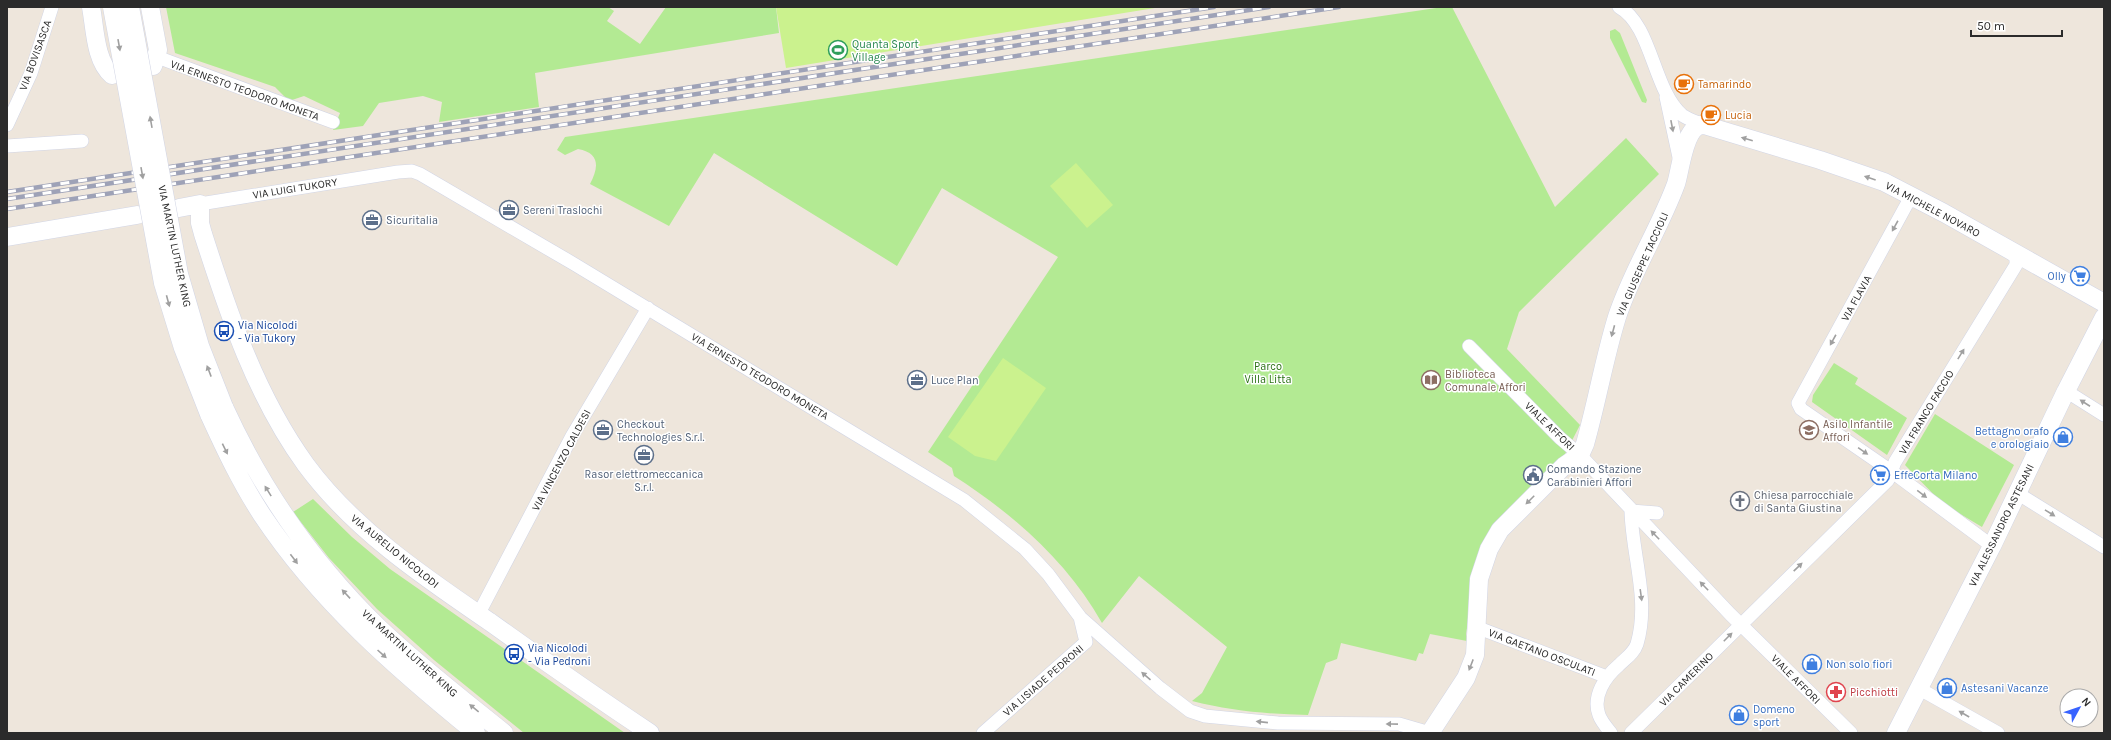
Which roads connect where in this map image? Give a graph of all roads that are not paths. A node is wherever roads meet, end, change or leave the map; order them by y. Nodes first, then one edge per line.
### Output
1 (52, 7) edge
2 (91, 7) edge
3 (112, 7) edge
4 (130, 7) edge
5 (150, 7) edge
6 (1620, 7) edge
7 (155, 62) joint
8 (112, 75) dead end
9 (1664, 88) junction
10 (333, 122) dead end
11 (7, 125) edge
12 (1704, 125) junction
13 (82, 141) dead end
14 (7, 146) edge
15 (1681, 166) junction
16 (412, 171) joint
17 (1919, 199) junction
18 (200, 204) junction
19 (179, 208) dead end
20 (137, 215) dead end
21 (7, 237) edge
22 (2010, 251) junction
23 (2104, 303) edge
24 (648, 308) junction
25 (2104, 317) edge
26 (1469, 346) dead end
27 (2066, 391) junction
28 (216, 410) junction
29 (2104, 415) edge
30 (1580, 455) junction
31 (1891, 471) junction
32 (2017, 493) junction
33 (1631, 510) junction
34 (1657, 513) dead end
35 (1992, 546) junction
36 (2104, 547) edge
37 (478, 615) junction
38 (1080, 617) junction
39 (1742, 619) junction
40 (1476, 627) junction
41 (1086, 642) junction
42 (1111, 646) junction
43 (1607, 677) junction
44 (1918, 688) junction
45 (476, 733) edge
46 (504, 733) edge
47 (650, 733) edge
48 (983, 733) edge
49 (1430, 733) edge
50 (1611, 733) edge
51 (1631, 733) edge
52 (1851, 733) edge
53 (1896, 733) edge
54 (1998, 733) edge

1 - 11 street, VIA BOVISASCA
2 - 8 street
3 -> 28 street, VIA MARTIN LUTHER KING, bridge
28 -> 4 street, VIA MARTIN LUTHER KING, bridge
5 - 7 street, VIA ERNESTO TEODORO MONETA
6 - 9 street
7 - 10 street, VIA ERNESTO TEODORO MONETA
9 - 12 street
9 -> 15 street
12 - 15 street, VIA GIUSEPPE TACCIOLI
17 -> 12 street, VIA MICHELE NOVARO
13 - 14 street
15 -> 30 street, VIA GIUSEPPE TACCIOLI
16 - 18 street, VIA LUIGI TUKORY
16 - 24 street, VIA ERNESTO TEODORO MONETA
17 - 22 street, VIA MICHELE NOVARO
17 -> 31 street, VIA FLAVIA
18 - 19 street, VIA LUIGI TUKORY
18 - 37 street, VIA AURELIO NICOLODI
20 - 21 street
22 - 23 street, VIA MICHELE NOVARO
31 -> 22 street, VIA FRANCO FACCIO
24 - 37 street, VIA VINCENZO CALDESI
24 - 38 street, VIA ERNESTO TEODORO MONETA
25 - 27 street, VIA ALESSANDRO ASTESANI
26 - 30 street, VIALE AFFORI
29 -> 27 street
27 - 32 street, VIA ALESSANDRO ASTESANI
28 -> 45 street, VIA MARTIN LUTHER KING
46 -> 28 street, VIA MARTIN LUTHER KING
30 - 33 street, VIALE AFFORI
30 -> 40 street
31 -> 35 street
39 -> 31 street, VIA FRANCO FACCIO
32 - 35 street, VIA ALESSANDRO ASTESANI
32 -> 36 street
33 - 34 street
39 -> 33 street, VIALE AFFORI
33 -> 43 street, VIA GAETANO OSCULATI
35 - 44 street, VIA ALESSANDRO ASTESANI
37 - 47 street, VIA AURELIO NICOLODI
38 - 41 street, VIA ERNESTO TEODORO MONETA
38 - 42 street, VIA ERNESTO TEODORO MONETA
51 -> 39 street, VIA CAMERINO
39 - 52 street, VIALE AFFORI
40 - 43 street, VIA GAETANO OSCULATI
40 -> 49 street
41 - 42 street
41 - 48 street, VIA LISIADE PEDRONI
49 -> 42 street, VIA ERNESTO TEODORO MONETA
43 - 50 street, VIA GAETANO OSCULATI
44 - 53 street, VIA ALESSANDRO ASTESANI
54 -> 44 street

